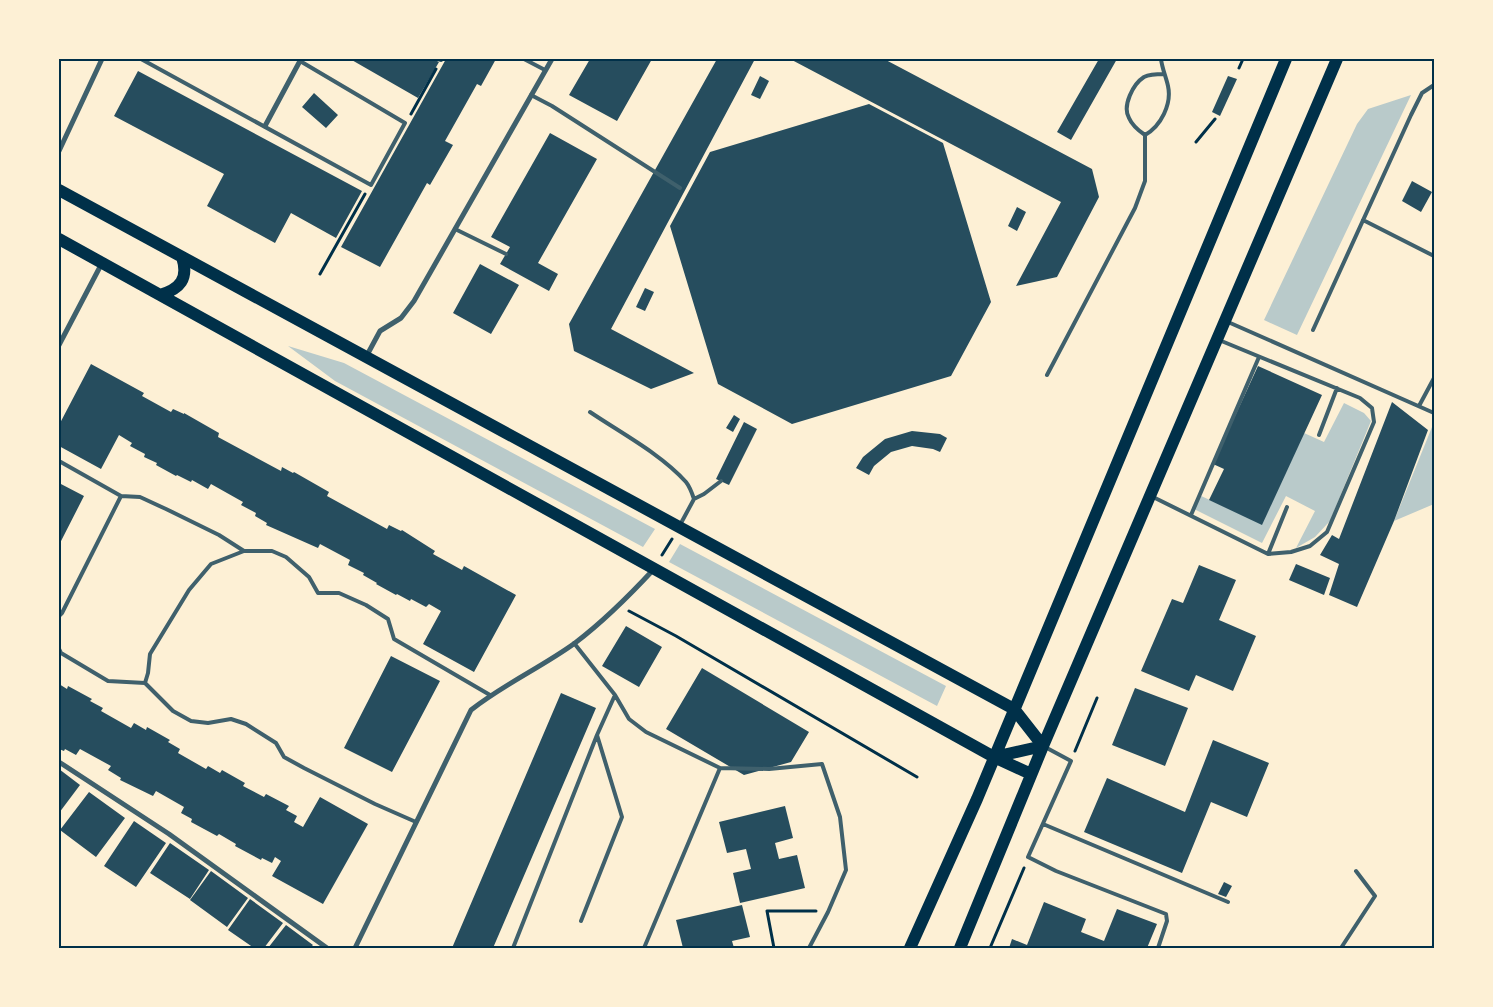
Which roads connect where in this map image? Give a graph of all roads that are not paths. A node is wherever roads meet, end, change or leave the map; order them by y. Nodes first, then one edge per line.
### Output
1 (102, 59) edge
2 (141, 59) edge
3 (524, 59) edge
4 (552, 59) edge
5 (1161, 59) edge
6 (1286, 59) edge
7 (1337, 59) edge
8 (300, 60) edge
9 (545, 70) junction
10 (1164, 74) junction
11 (1434, 85) edge
12 (531, 95) junction
13 (265, 126) junction
14 (1145, 135) junction
15 (59, 151) edge
16 (680, 188) dead end
17 (59, 190) edge
18 (1363, 220) junction
19 (455, 229) junction
20 (59, 239) edge
21 (506, 254) dead end
22 (1434, 256) edge
23 (182, 257) junction
24 (102, 263) junction
25 (160, 295) junction
26 (1226, 321) junction
27 (1313, 330) dead end
28 (1217, 339) junction
29 (59, 345) edge
30 (366, 357) junction
31 (1259, 357) junction
32 (1047, 375) dead end
33 (1434, 378) edge
34 (1337, 388) junction
35 (1419, 406) junction
36 (590, 412) dead end
37 (1434, 413) edge
38 (1320, 435) dead end
39 (59, 461) edge
40 (721, 482) dead end
41 (121, 496) junction
42 (1150, 496) junction
43 (694, 499) junction
44 (1287, 507) dead end
45 (1191, 515) junction
46 (679, 527) junction
47 (244, 551) junction
48 (1268, 554) junction
49 (654, 569) junction
50 (59, 616) edge
51 (574, 643) junction
52 (59, 650) edge
53 (144, 683) junction
54 (490, 695) junction
55 (615, 695) junction
56 (1014, 709) junction
57 (597, 736) junction
58 (1043, 746) junction
59 (994, 757) junction
60 (59, 762) edge
61 (720, 768) junction
62 (1031, 774) junction
63 (416, 822) junction
64 (1043, 824) junction
65 (1356, 870) dead end
66 (1228, 902) dead end
67 (582, 920) dead end
68 (327, 948) edge
69 (355, 948) edge
70 (513, 948) edge
71 (644, 948) edge
72 (809, 948) edge
73 (910, 948) edge
74 (960, 948) edge
75 (1158, 948) edge
76 (1341, 948) edge

1 - 15 street
2 - 13 lane
3 - 9 lane
4 - 9 street
5 - 10 lane
6 - 56 main road
7 - 26 main road
8 - 13 street
8 - 13 lane
9 - 12 street
10 - 14 lane
10 - 14 lane
11 - 18 lane
12 - 16 lane
12 - 19 street
14 - 32 lane
17 - 23 main road
18 - 22 lane
18 - 27 lane
19 - 21 lane
19 - 30 street
20 - 24 main road
23 - 25 main road
23 - 30 main road
24 - 25 main road
24 - 29 street
25 - 49 main road
26 - 28 main road
26 - 35 lane
28 - 31 lane
28 - 42 main road
30 - 46 main road
31 - 34 lane
31 - 45 lane
33 - 35 lane
34 - 38 lane
34 - 48 lane
35 - 37 lane
36 - 43 lane
39 - 41 lane
40 - 43 lane
41 - 47 lane
41 - 50 lane
42 - 45 lane
42 - 58 main road
43 - 46 lane
44 - 48 lane
45 - 48 lane
46 - 56 main road
47 - 53 lane
47 - 54 lane
49 - 51 street
49 - 59 main road
51 - 54 street
51 - 55 lane
52 - 53 lane
53 - 63 lane
54 - 63 street
55 - 57 lane
55 - 61 lane
56 - 58 main road
56 - 59 main road
57 - 67 lane
57 - 70 lane
58 - 59 main road
58 - 62 main road
58 - 64 lane
59 - 62 main road
59 - 73 main road
60 - 68 street
61 - 71 lane
61 - 72 lane
62 - 74 main road
63 - 69 street
64 - 66 lane
64 - 75 lane
65 - 76 lane

